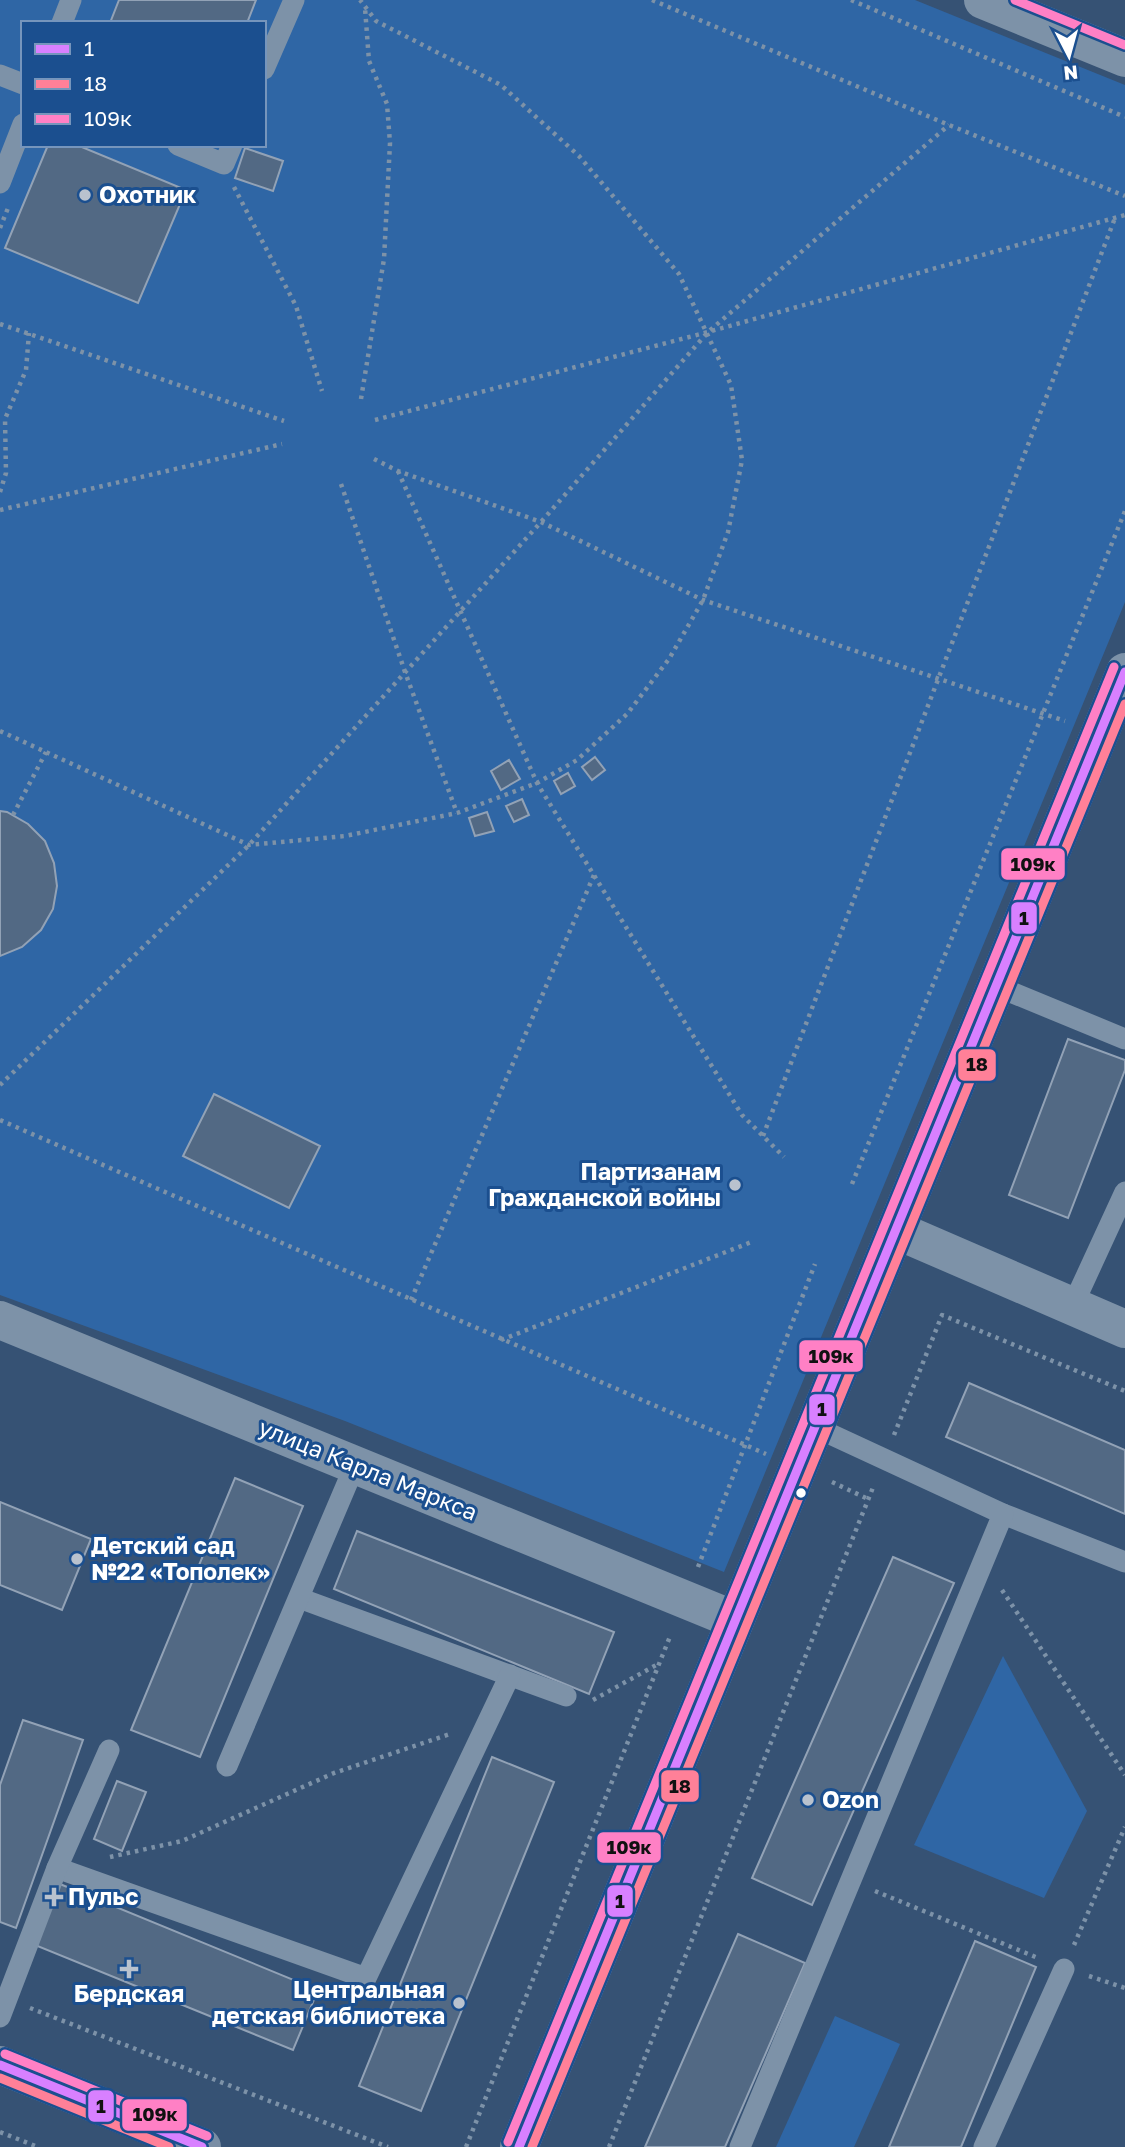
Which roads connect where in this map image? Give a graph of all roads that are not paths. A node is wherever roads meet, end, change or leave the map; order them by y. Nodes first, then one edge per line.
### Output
1 (71, 0) edge
2 (294, 0) edge
3 (983, 0) edge
4 (1021, 7) edge
5 (63, 21) edge
6 (1125, 58) edge
7 (266, 64) edge
8 (0, 75) edge
9 (21, 83) edge
10 (21, 129) edge
11 (189, 147) edge
12 (228, 154) edge
13 (0, 183) edge
14 (1125, 673) edge
15 (996, 986) junction
16 (1125, 1040) edge
17 (1125, 1192) edge
18 (896, 1230) junction
19 (1072, 1307) junction
20 (0, 1320) edge
21 (1125, 1329) edge
22 (815, 1427) junction
23 (355, 1465) junction
24 (1003, 1514) junction
25 (1125, 1562) edge
26 (299, 1598) junction
27 (736, 1620) junction
28 (510, 1675) junction
29 (566, 1696) road end
30 (109, 1750) dead end
31 (227, 1766) dead end
32 (57, 1868) junction
33 (1064, 1969) road end
34 (3, 2008) edge
35 (0, 2065) edge
36 (202, 2147) edge
37 (519, 2147) edge
38 (740, 2147) edge
39 (985, 2147) edge

1 - 5 lane
2 - 7 lane
3 - 4 street
4 - 6 street
8 - 9 lane
10 - 13 lane
11 - 12 lane
14 - 15 street
15 - 16 lane
15 - 18 street
17 - 19 lane
18 - 19 street
18 - 22 street
19 - 21 street
20 - 23 street, улица Карла Маркса
22 - 24 lane
22 - 27 street
23 - 26 lane
23 - 27 street, улица Карла Маркса
24 - 25 lane
24 - 38 lane
26 - 28 lane
26 - 31 lane
27 - 37 street
28 - 29 lane
28 - 32 lane
30 - 32 lane
32 - 34 lane
33 - 39 lane
35 - 36 main road

